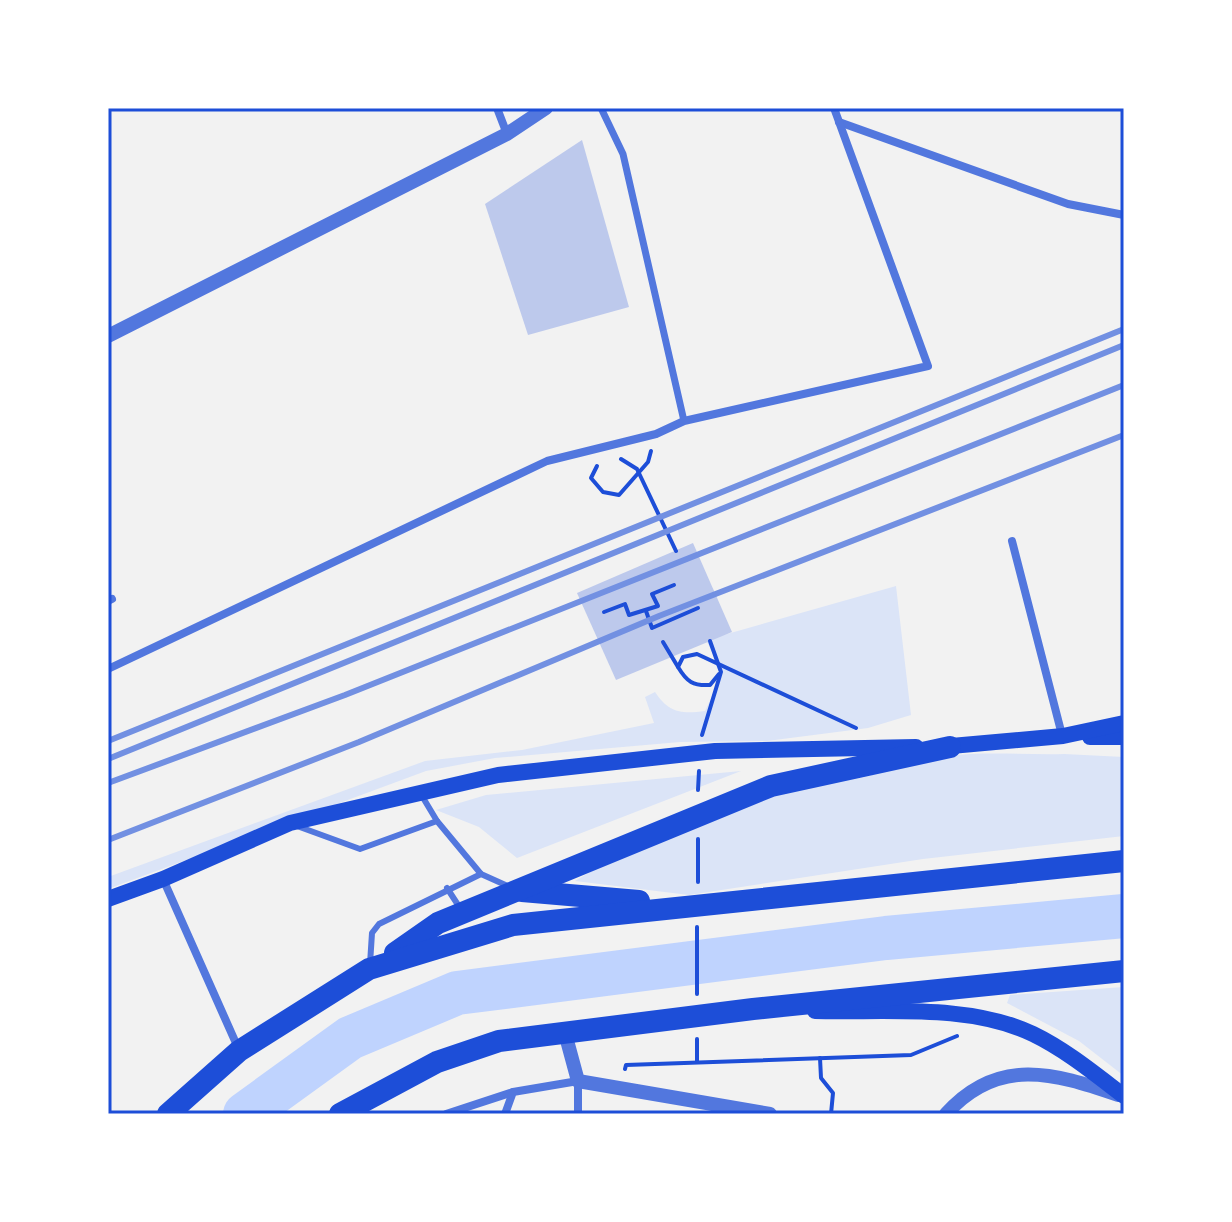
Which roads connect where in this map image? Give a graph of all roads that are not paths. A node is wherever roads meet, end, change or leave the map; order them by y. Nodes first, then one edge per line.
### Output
1 (497, 108) edge
2 (546, 108) edge
3 (601, 108) edge
4 (834, 108) edge
5 (839, 122) junction
6 (507, 134) junction
7 (1124, 215) edge
8 (108, 336) edge
9 (684, 421) junction
10 (1012, 541) dead end
11 (108, 669) edge
12 (1124, 723) edge
13 (1063, 736) junction
14 (1124, 737) edge
15 (950, 747) junction
16 (420, 792) junction
17 (437, 821) junction
18 (290, 823) junction
19 (1124, 861) edge
20 (481, 874) junction
21 (163, 879) junction
22 (447, 888) junction
23 (516, 890) junction
24 (108, 899) edge
25 (693, 910) junction
26 (463, 913) junction
27 (373, 967) junction
28 (1124, 971) edge
29 (753, 1009) junction
30 (565, 1033) junction
31 (239, 1051) junction
32 (578, 1081) junction
33 (513, 1092) junction
34 (1124, 1096) edge
35 (168, 1114) edge
36 (340, 1114) edge
37 (446, 1114) edge
38 (505, 1114) edge
39 (578, 1114) edge
40 (770, 1114) edge
41 (946, 1114) edge

1 - 6 street
2 - 6 street
3 - 9 street
4 - 5 street
5 - 7 street
5 - 9 street
6 - 8 street
9 - 11 street
10 - 13 street
12 - 13 main road
13 - 14 main road
13 - 15 main road
15 - 16 main road
15 - 23 highway
16 - 17 lane
16 - 18 main road
17 - 18 lane
17 - 20 lane
18 - 21 main road
19 - 25 highway
20 - 22 lane
20 - 23 lane
21 - 24 main road
21 - 31 street
22 - 26 lane
22 - 27 lane
23 - 25 highway
23 - 26 highway
25 - 27 highway
26 - 27 highway
27 - 31 highway
28 - 29 highway
29 - 30 highway
29 - 34 main road
30 - 32 street
30 - 36 highway
31 - 35 highway
32 - 33 street
32 - 39 street
32 - 40 street
33 - 37 street
33 - 38 street
34 - 41 street

